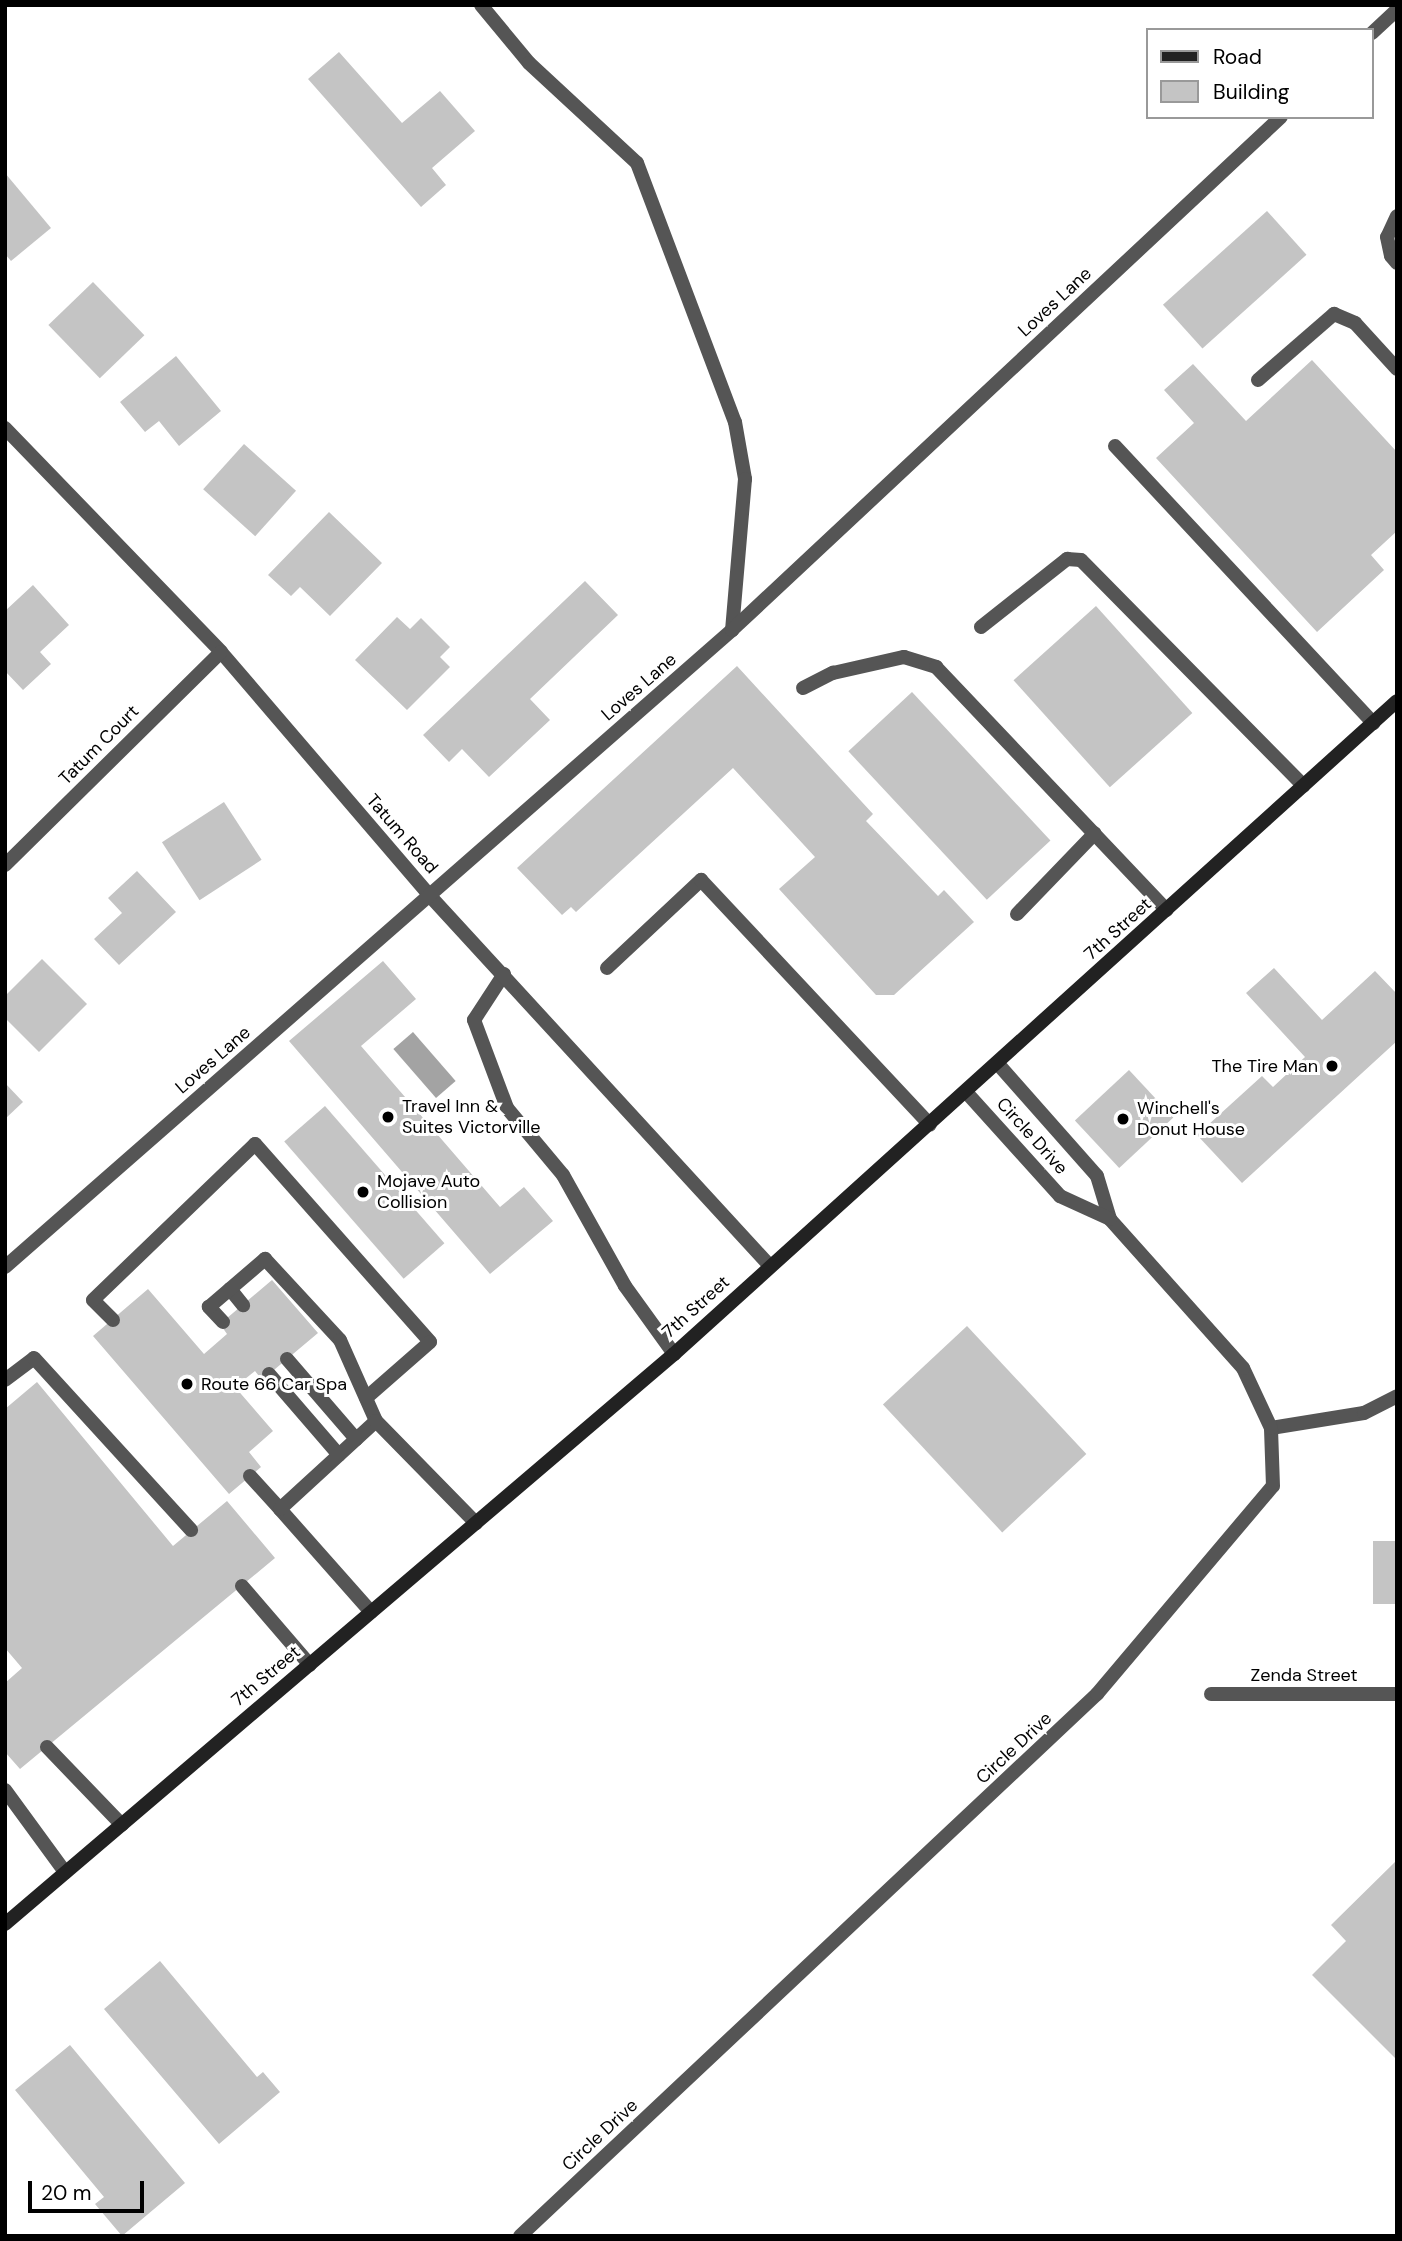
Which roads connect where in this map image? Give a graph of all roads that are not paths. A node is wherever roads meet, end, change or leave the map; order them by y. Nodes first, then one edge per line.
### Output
1 (481, 5) edge
2 (1397, 10) edge
3 (1374, 31) edge
4 (1280, 119) edge
5 (1397, 216) edge
6 (1397, 263) edge
7 (1397, 369) edge
8 (1258, 380) dead end
9 (5, 428) edge
10 (1115, 446) dead end
11 (981, 627) dead end
12 (732, 630) junction
13 (221, 652) junction
14 (803, 688) dead end
15 (1397, 701) edge
16 (1373, 723) junction
17 (1304, 786) junction
18 (1095, 834) junction
19 (5, 865) edge
20 (430, 896) junction
21 (1167, 910) junction
22 (1017, 914) dead end
23 (607, 968) dead end
24 (504, 974) junction
25 (998, 1064) junction
26 (966, 1092) junction
27 (930, 1125) junction
28 (1110, 1219) junction
29 (769, 1266) junction
30 (5, 1267) edge
31 (230, 1289) junction
32 (243, 1305) dead end
33 (113, 1320) dead end
34 (223, 1322) dead end
35 (674, 1354) junction
36 (287, 1359) dead end
37 (269, 1374) dead end
38 (5, 1380) edge
39 (1397, 1396) edge
40 (366, 1398) junction
41 (376, 1421) junction
42 (1270, 1428) junction
43 (356, 1439) junction
44 (339, 1455) junction
45 (250, 1476) dead end
46 (280, 1509) junction
47 (476, 1523) junction
48 (191, 1530) dead end
49 (242, 1586) dead end
50 (371, 1612) junction
51 (310, 1665) junction
52 (1211, 1694) dead end
53 (1397, 1694) edge
54 (47, 1746) dead end
55 (5, 1790) edge
56 (122, 1825) junction
57 (65, 1872) junction
58 (5, 1924) edge
59 (520, 2236) edge

1 - 12 street
2 - 3 street
4 - 12 street, Loves Lane
5 - 6 street
7 - 8 street
9 - 13 street, Tatum Road
10 - 16 street
11 - 17 street
12 - 20 street, Loves Lane
13 - 19 street, Tatum Court
13 - 20 street, Tatum Road
14 - 18 street
15 - 16 main road, 7th Street
16 - 17 main road, 7th Street
17 - 21 main road, 7th Street
18 - 21 street
18 - 22 street
20 - 24 street, Tatum Road
20 - 30 street, Loves Lane
21 - 25 main road, 7th Street
23 - 27 street
24 - 29 street, Tatum Road
24 - 35 street
25 - 26 main road, 7th Street
25 - 28 street, Circle Drive
26 - 27 main road, 7th Street
26 - 28 street, Circle Drive
27 - 29 main road, 7th Street
28 - 42 street, Circle Drive
29 - 35 main road, 7th Street
31 - 32 street
31 - 34 street
31 - 40 street
33 - 40 street
35 - 47 main road, 7th Street
36 - 43 street
37 - 44 street
38 - 48 street
39 - 42 street
40 - 41 street
41 - 43 street
41 - 47 street
42 - 59 street, Circle Drive
43 - 44 street
44 - 46 street
45 - 46 street
46 - 50 street
47 - 50 main road, 7th Street
49 - 51 street
50 - 51 main road, 7th Street
51 - 56 main road, 7th Street
52 - 53 street, Zenda Street
54 - 56 street
55 - 57 street
56 - 57 main road, 7th Street
57 - 58 main road, 7th Street

